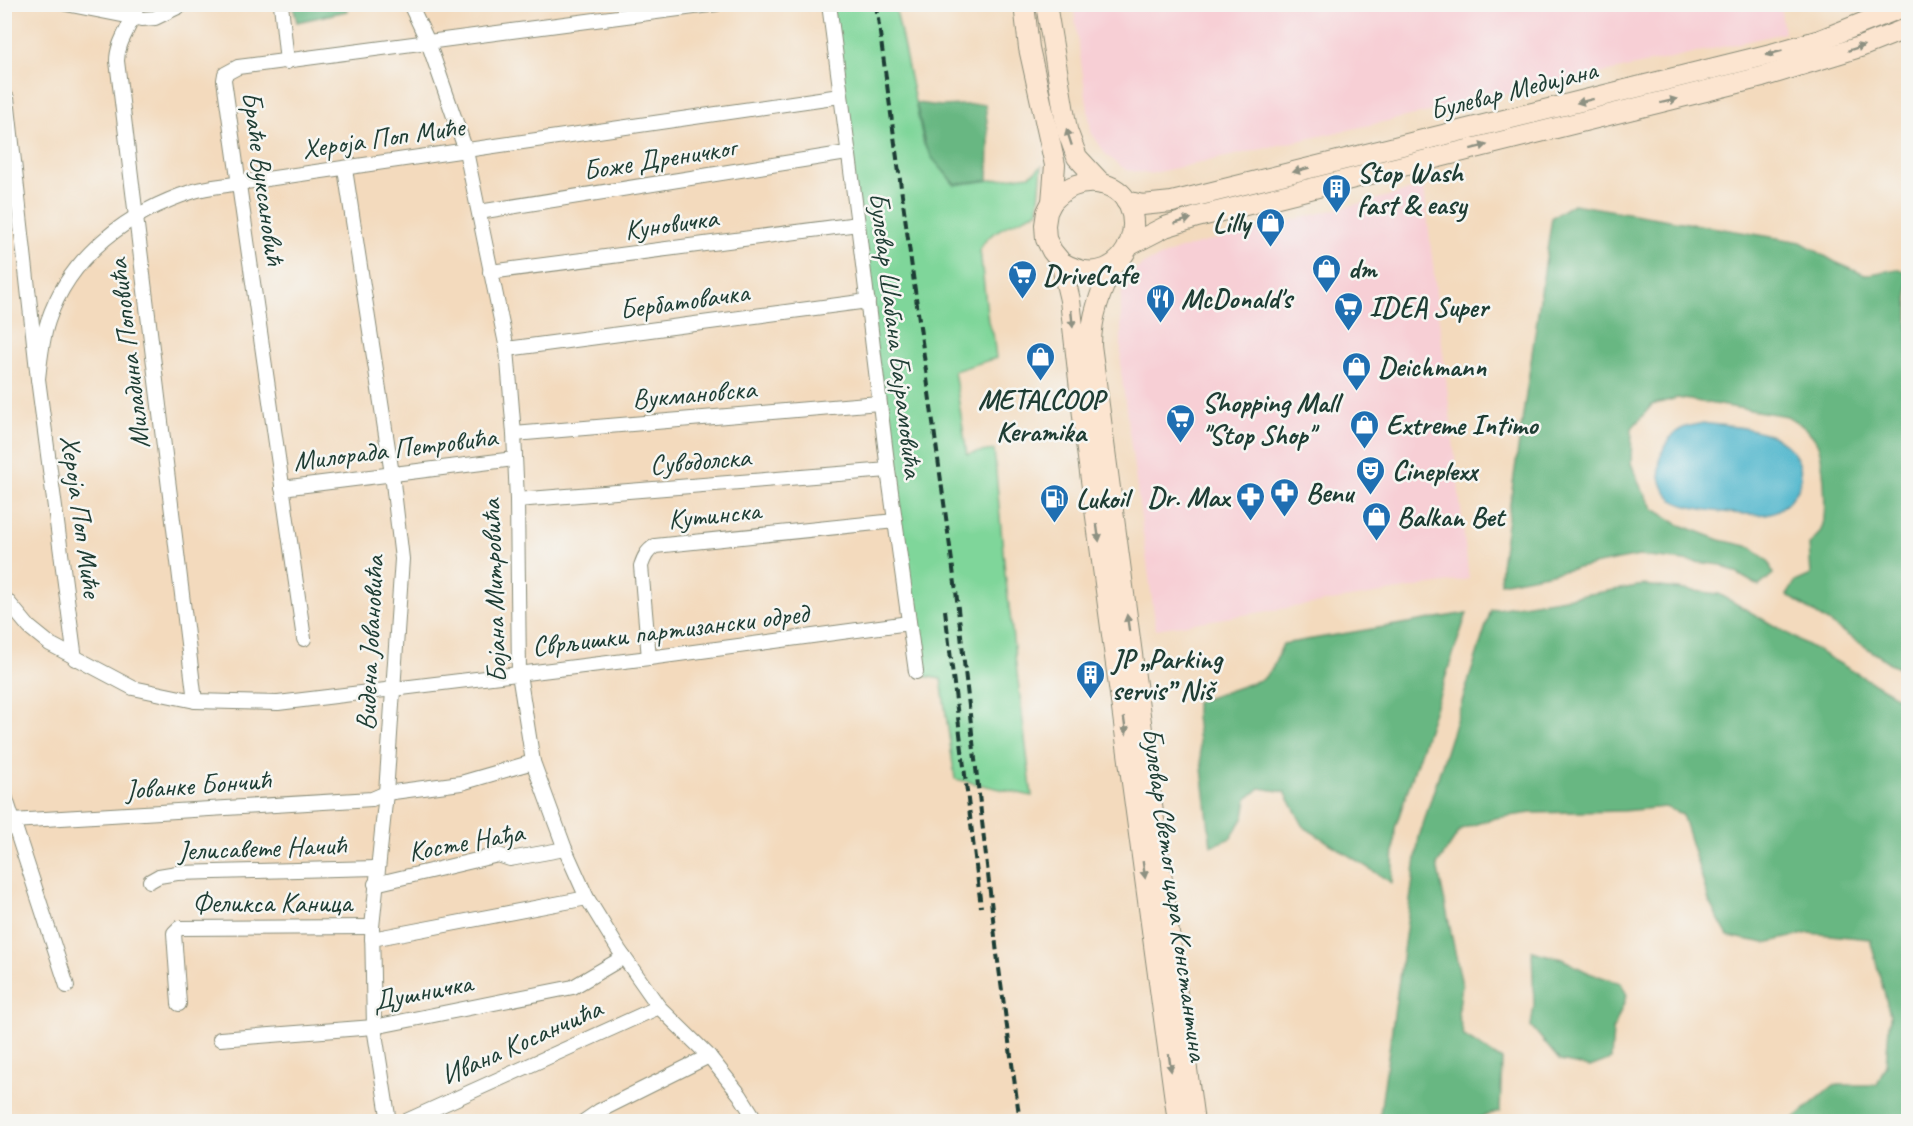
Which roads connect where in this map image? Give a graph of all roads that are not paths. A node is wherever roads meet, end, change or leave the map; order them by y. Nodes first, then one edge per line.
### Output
1 (66, 4) edge
2 (184, 4) edge
3 (281, 4) edge
4 (410, 4) edge
5 (717, 4) edge
6 (829, 4) edge
7 (1024, 4) edge
8 (1046, 4) edge
9 (1908, 5) edge
10 (135, 11) edge
11 (1908, 28) edge
12 (428, 42) junction
13 (287, 62) junction
14 (840, 96) junction
15 (7, 98) dead end
16 (466, 151) junction
17 (847, 153) junction
18 (345, 169) junction
19 (239, 183) junction
20 (1102, 184) junction
21 (1126, 201) junction
22 (1052, 202) junction
23 (479, 212) junction
24 (137, 216) junction
25 (858, 224) junction
26 (1130, 245) junction
27 (1061, 261) junction
28 (1113, 265) junction
29 (490, 272) junction
30 (868, 301) junction
31 (507, 349) junction
32 (38, 379) junction
33 (879, 403) junction
34 (514, 434) junction
35 (514, 459) junction
36 (888, 470) junction
37 (392, 474) junction
38 (282, 488) junction
39 (517, 500) junction
40 (895, 521) junction
41 (4, 597) edge
42 (909, 623) junction
43 (303, 639) dead end
44 (649, 658) junction
45 (75, 659) junction
46 (916, 672) dead end
47 (519, 674) junction
48 (394, 689) junction
49 (195, 701) junction
50 (533, 762) junction
51 (4, 793) edge
52 (386, 793) junction
53 (12, 821) junction
54 (565, 849) junction
55 (377, 868) junction
56 (150, 881) dead end
57 (375, 884) junction
58 (587, 898) junction
59 (372, 933) junction
60 (624, 957) junction
61 (67, 986) dead end
62 (179, 1004) dead end
63 (659, 1007) junction
64 (374, 1027) junction
65 (220, 1039) dead end
66 (709, 1056) junction
67 (389, 1122) edge
68 (404, 1122) edge
69 (583, 1122) edge
70 (757, 1122) edge
71 (1178, 1122) edge
72 (1194, 1122) edge

1 - 10 street
2 - 10 street
3 - 13 street
4 - 12 street, Бојана Митровића
5 - 12 street, Браће Вуксановић
6 - 14 street, Булевар Шабана Бајрамовића
7 - 22 main road, Булевар Светог цара Константина
20 -> 8 main road
9 -> 21 main road, Булевар Медијана
10 - 24 street, Миладина Поповића
26 -> 11 main road, Булевар Медијана
12 - 13 street, Браће Вуксановић
12 - 16 street, Бојана Митровића
13 - 19 street, Браће Вуксановић
14 - 16 street, Хероја Поп Миће
14 - 17 street, Булевар Шабана Бајрамовића
15 - 32 street, Хероја Поп Миће
16 - 18 street, Хероја Поп Миће
16 - 23 street, Бојана Митровића
17 - 23 street, Боже Дреничког
17 - 25 street, Булевар Шабана Бајрамовића
18 - 19 street, Хероја Поп Миће
18 - 37 street, Видена Јовановића
19 - 24 street, Хероја Поп Миће
19 - 38 street, Браће Вуксановић
20 - 21 main road
20 - 22 main road
21 - 26 main road
22 - 27 main road, Булевар Светог цара Константина
23 - 29 street, Бојана Митровића
24 - 32 street, Хероја Поп Миће
24 - 49 street, Миладина Поповића
25 - 29 street, Куновичка
25 - 30 street, Булевар Шабана Бајрамовића
26 - 28 main road
27 - 28 main road
27 -> 71 main road, Булевар Светог цара Константина
72 -> 28 main road, Булевар Светог цара Константина
29 - 31 street, Бојана Митровића
30 - 31 street, Бербатовачка
30 - 33 street, Булевар Шабана Бајрамовића
31 - 34 street, Бојана Митровића
32 - 45 street, Хероја Поп Миће
33 - 34 street, Вукмановска
33 - 36 street, Булевар Шабана Бајрамовића
34 - 35 street, Бојана Митровића
35 - 37 street, Милорада Петровића
35 - 39 street, Бојана Митровића
36 - 39 street, Суводолска
36 - 40 street, Булевар Шабана Бајрамовића
37 - 38 street, Милорада Петровића
37 - 48 street, Видена Јовановића
38 - 43 street, Браће Вуксановић
39 - 47 street, Бојана Митровића
40 - 42 street, Булевар Шабана Бајрамовића
40 - 44 street, Кутинска
41 - 45 street, Сврљишки партизански одред
42 - 44 street, Сврљишки партизански одред
42 - 46 street, Булевар Шабана Бајрамовића
44 - 47 street, Сврљишки партизански одред
45 - 49 street, Сврљишки партизански одред
47 - 48 street, Сврљишки партизански одред
47 - 50 street, Бојана Митровића
48 - 49 street, Сврљишки партизански одред
48 - 52 street, Видена Јовановића
50 - 52 street, Јованке Бончић
50 - 54 street, Бојана Митровића
51 - 53 street
52 - 53 street, Јованке Бончић
52 - 55 street, Видена Јовановића
53 - 61 street
54 - 57 street, Косте Нађа
54 - 58 street, Бојана Митровића
55 - 56 street, Јелисавете Начић
55 - 57 street, Видена Јовановића
57 - 59 street, Видена Јовановића
58 - 59 street, Феликса Каница
58 - 60 street, Бојана Митровића
59 - 62 street, Феликса Каница
59 - 64 street, Видена Јовановића
60 - 63 street, Бојана Митровића
60 - 64 street, Душничка
63 - 66 street, Бојана Митровића
63 - 68 street, Ивана Косанчића
64 - 65 street, Душничка
64 - 67 street, Видена Јовановића
66 - 69 street
66 - 70 street, Бојана Митровића

